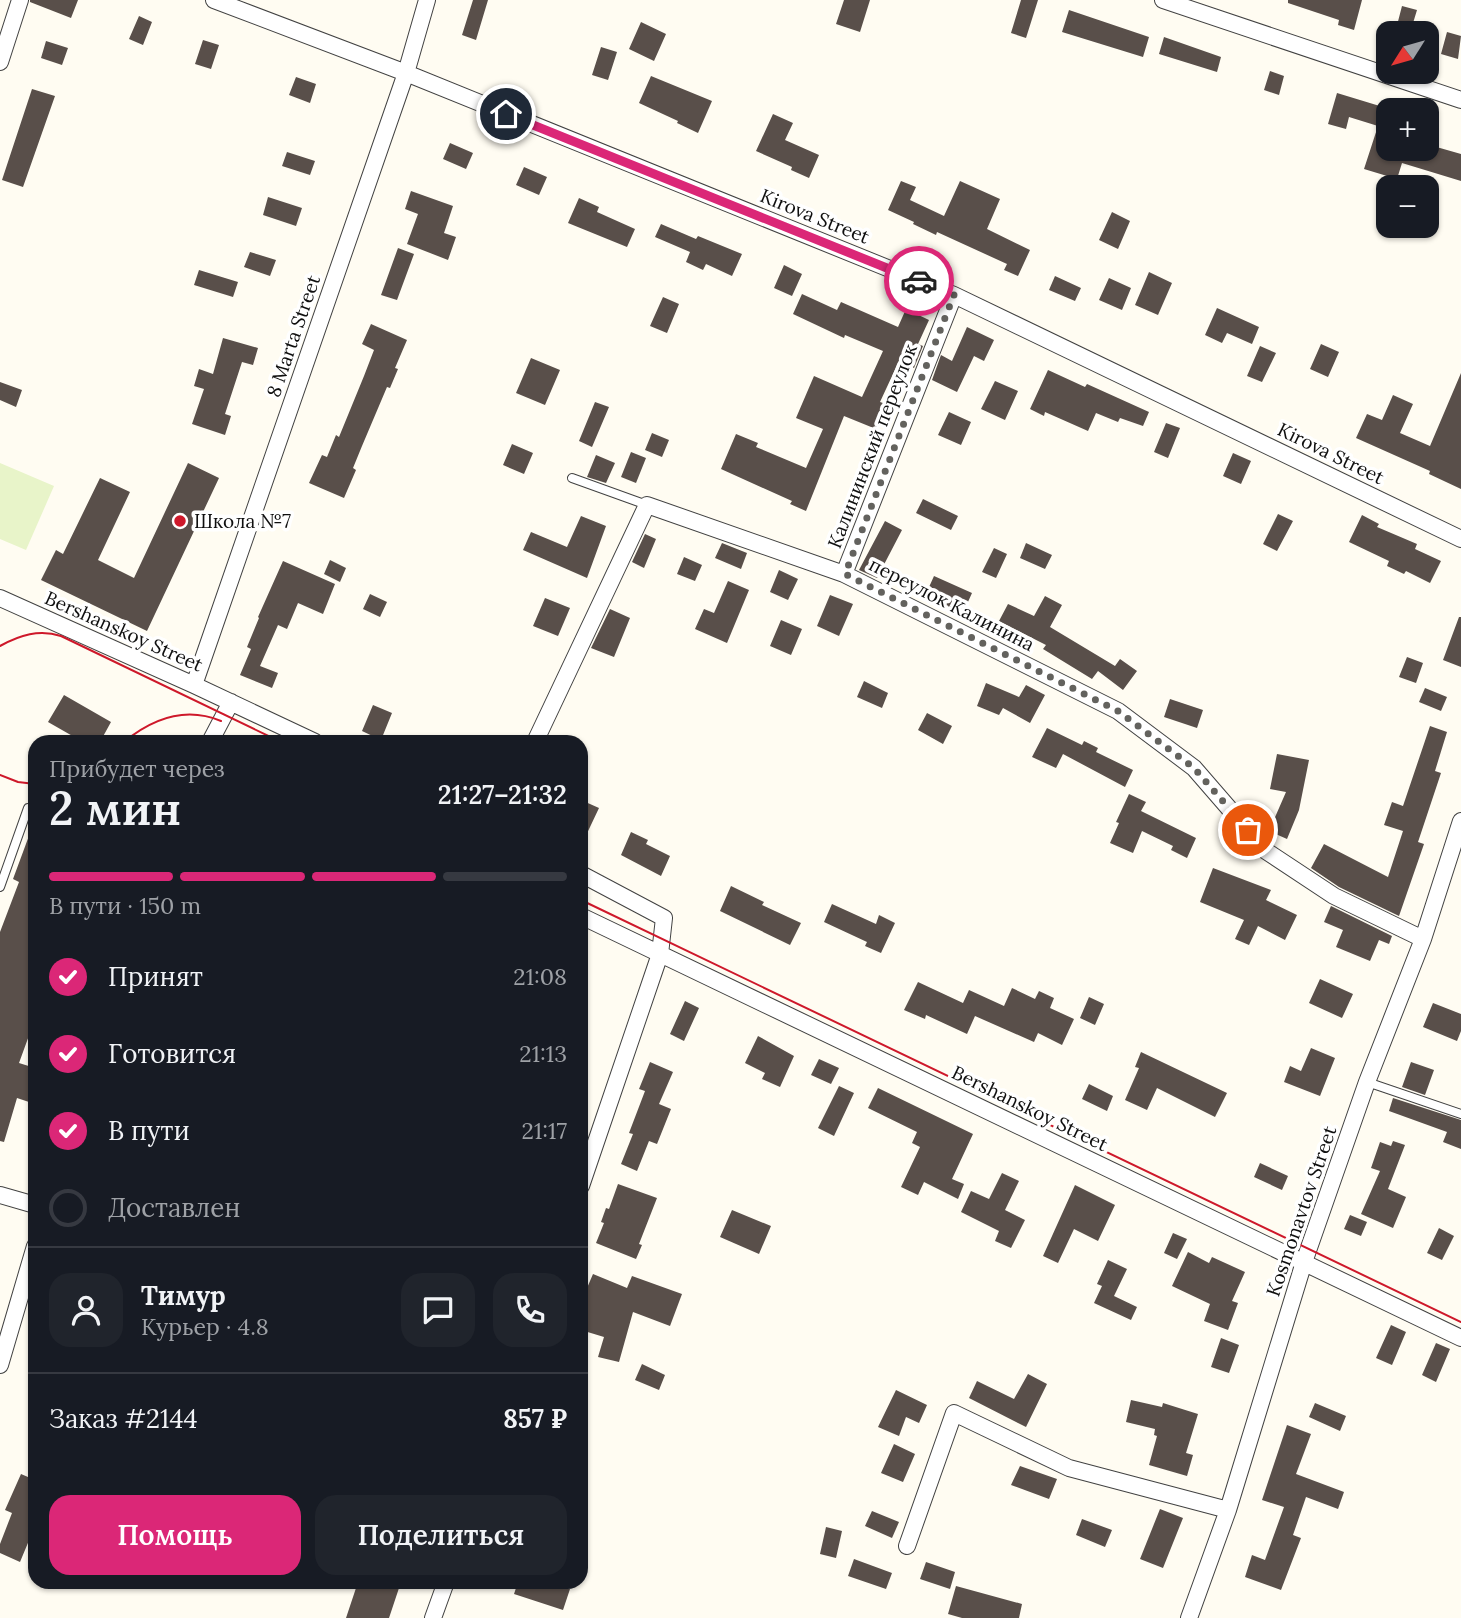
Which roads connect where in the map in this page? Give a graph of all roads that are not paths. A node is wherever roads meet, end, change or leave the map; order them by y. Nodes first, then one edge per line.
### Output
1 (20, 0) edge
2 (214, 0) edge
3 (427, 0) edge
4 (1163, 0) edge
5 (0, 62) edge
6 (406, 73) junction
7 (1461, 100) edge
8 (954, 295) junction
9 (572, 478) dead end
10 (647, 505) junction
11 (1461, 539) edge
12 (845, 574) junction
13 (0, 598) edge
14 (194, 685) junction
15 (231, 702) junction
16 (214, 735) edge
17 (300, 735) edge
18 (538, 735) edge
19 (28, 808) edge
20 (1461, 821) edge
21 (588, 878) edge
22 (0, 887) edge
23 (588, 919) edge
24 (1423, 939) junction
25 (660, 954) junction
26 (1367, 1083) junction
27 (1461, 1114) edge
28 (588, 1165) edge
29 (0, 1195) edge
30 (28, 1203) edge
31 (1304, 1262) junction
32 (28, 1270) edge
33 (1461, 1338) edge
34 (0, 1365) edge
35 (1228, 1510) junction
36 (907, 1546) dead end
37 (443, 1589) edge
38 (433, 1618) edge
39 (1189, 1618) edge

1 - 5 street
2 - 6 street, Kirova Street
3 - 6 street, 8 Marta Street
4 - 7 street
6 - 8 street, Kirova Street
6 - 14 street, 8 Marta Street
8 - 11 street, Kirova Street
8 - 12 street, Калининский переулок
9 - 10 lane
10 - 12 street, переулок Калинина
10 - 18 street
12 - 24 street, переулок Калинина
13 - 14 street, Bershanskoy Street
14 - 15 street, Bershanskoy Street
15 - 16 street
15 - 17 street, Bershanskoy Street
19 - 22 lane
20 - 24 street, Kosmonavtov Street
21 - 25 street
23 - 25 street, Bershanskoy Street
24 - 26 street, Kosmonavtov Street
25 - 28 street
25 - 31 street, Bershanskoy Street
26 - 27 lane
26 - 31 street, Kosmonavtov Street
29 - 30 street
31 - 33 street, Bershanskoy Street
31 - 35 street, Kosmonavtov Street
32 - 34 street
35 - 36 street
35 - 39 street, Kosmonavtov Street
37 - 38 street

